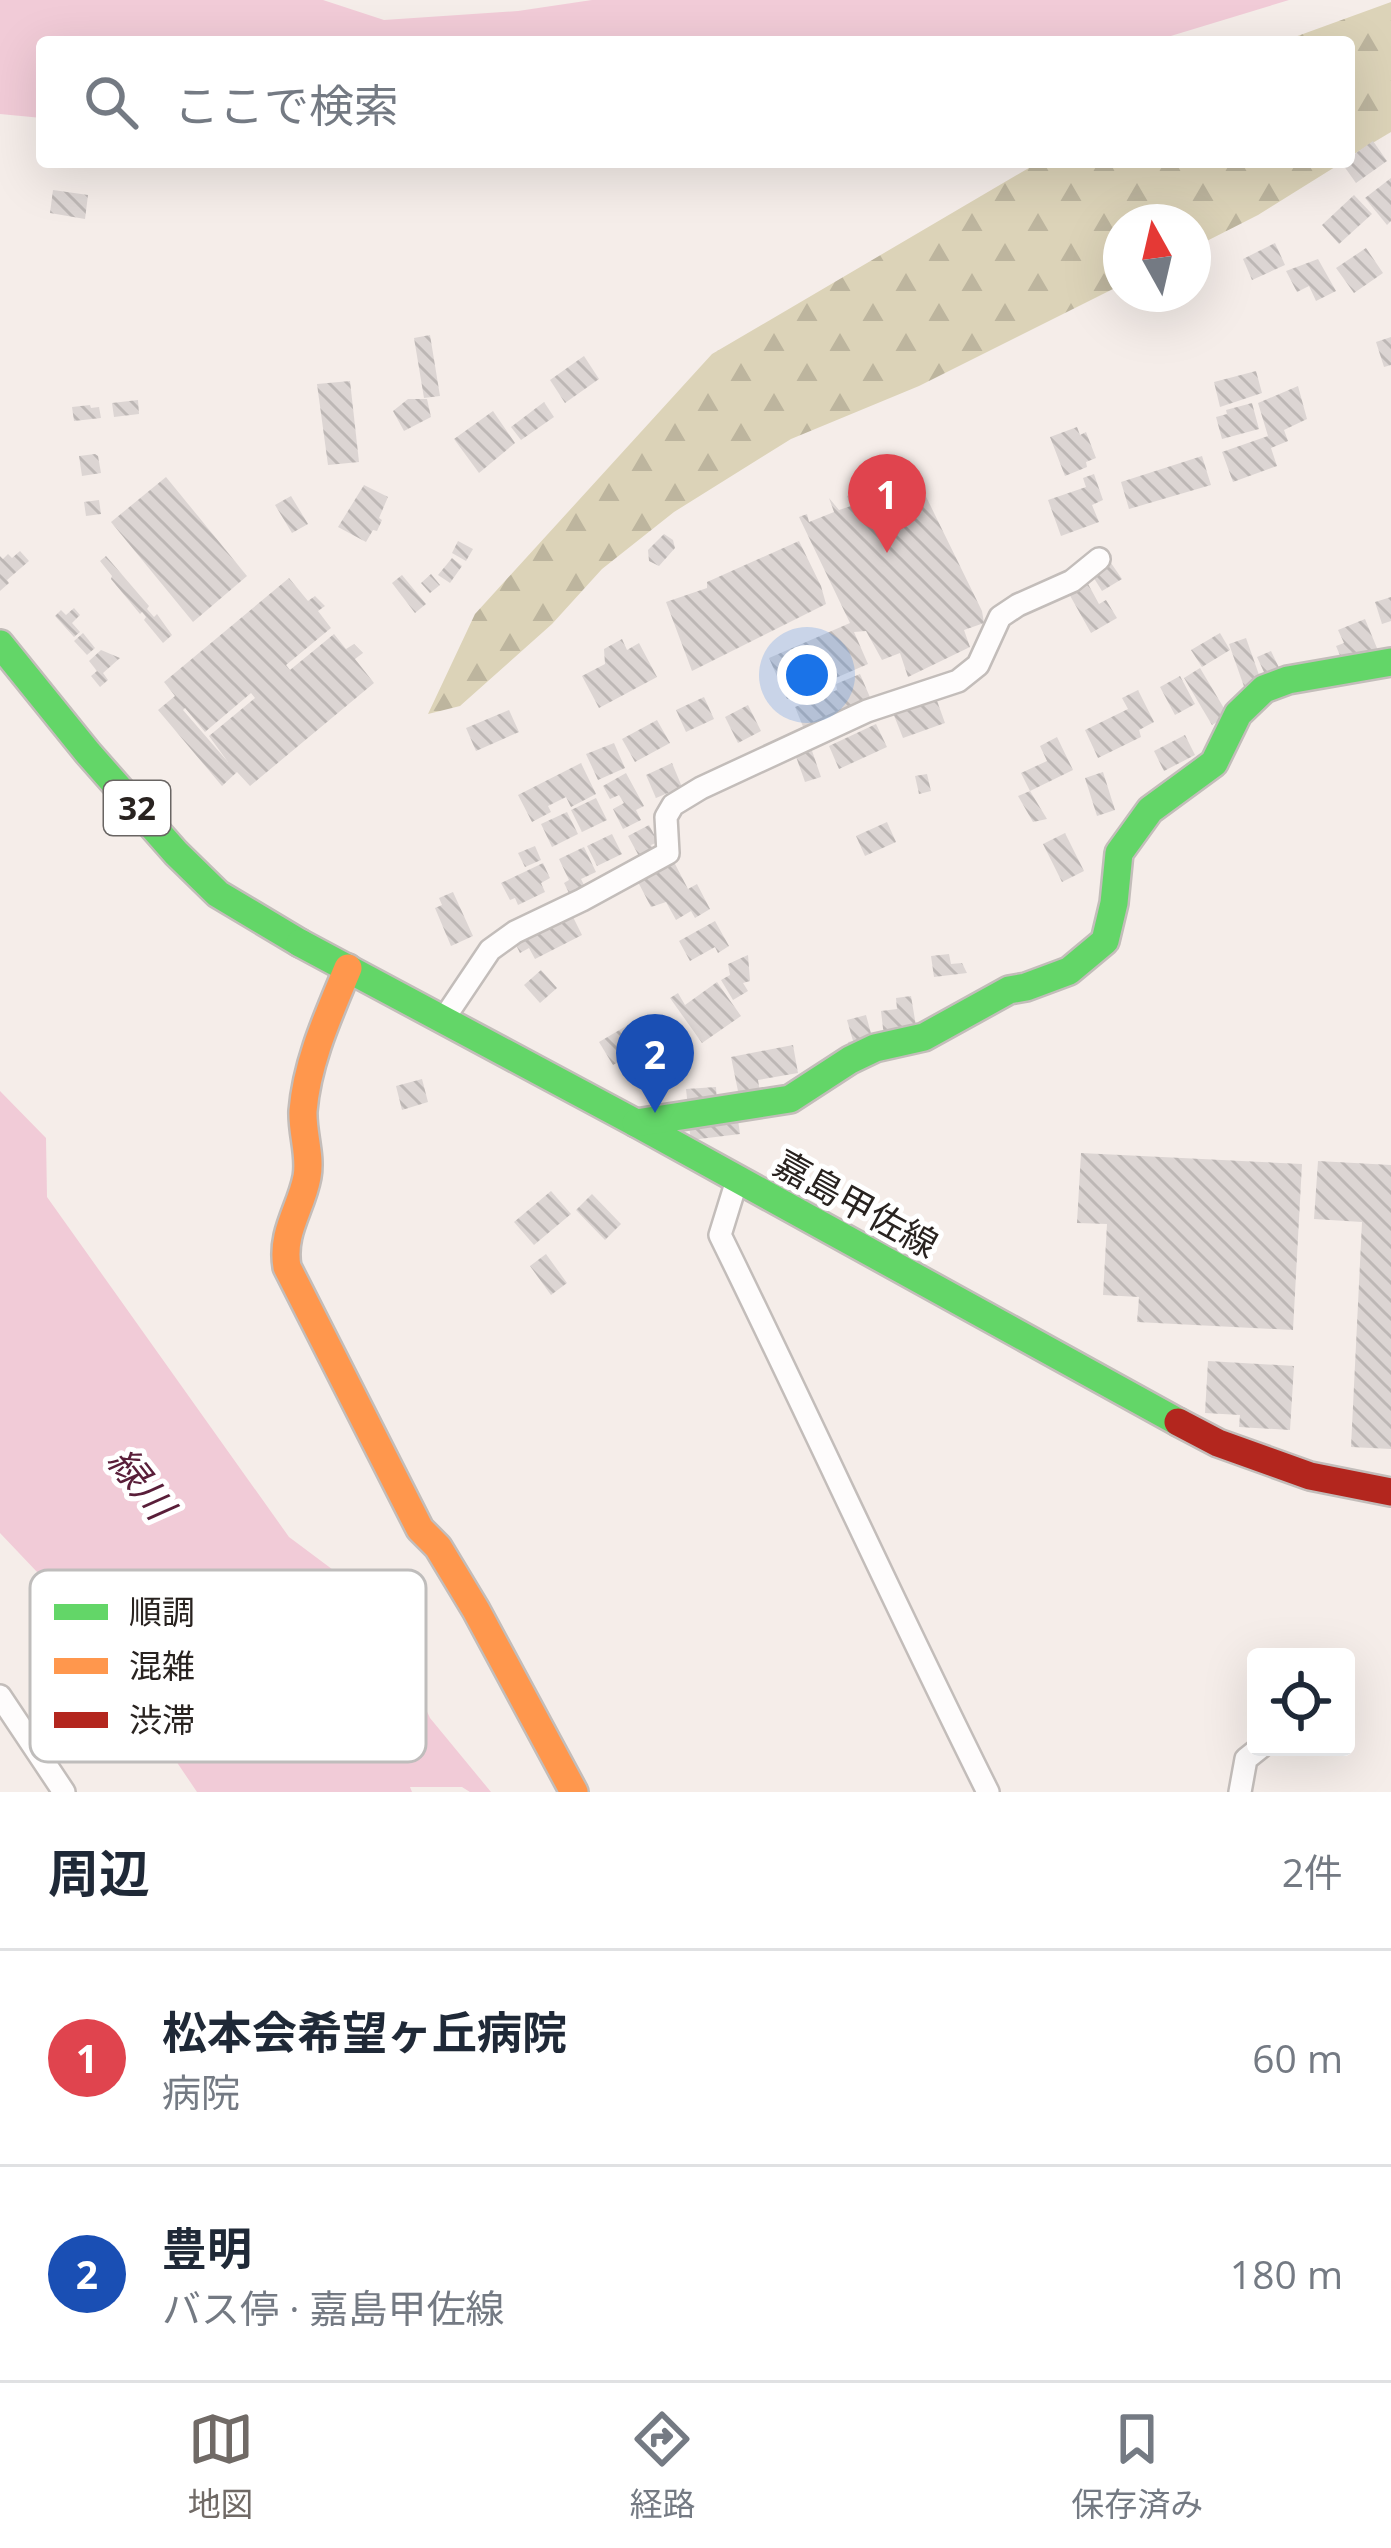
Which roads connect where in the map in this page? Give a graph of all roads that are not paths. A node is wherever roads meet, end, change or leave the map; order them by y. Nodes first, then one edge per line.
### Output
1 (1099, 560) dead end
2 (0, 644) edge
3 (1391, 662) edge
4 (348, 968) junction
5 (443, 1020) junction
6 (636, 1123) junction
7 (737, 1180) junction
8 (1391, 1492) edge
9 (0, 1696) edge
10 (30, 1741) edge
11 (1250, 1756) edge
12 (44, 1762) edge
13 (64, 1792) edge
14 (574, 1792) edge
15 (988, 1792) edge
16 (1240, 1792) edge

1 - 5 street
2 - 4 street, 嘉島甲佐線 / 32
3 - 6 street
4 - 5 street, 嘉島甲佐線
4 - 14 street
5 - 6 street, 嘉島甲佐線
6 - 7 street, 嘉島甲佐線
7 - 8 street, 嘉島甲佐線
7 - 15 street
9 - 10 street
11 - 16 street
12 - 13 street

